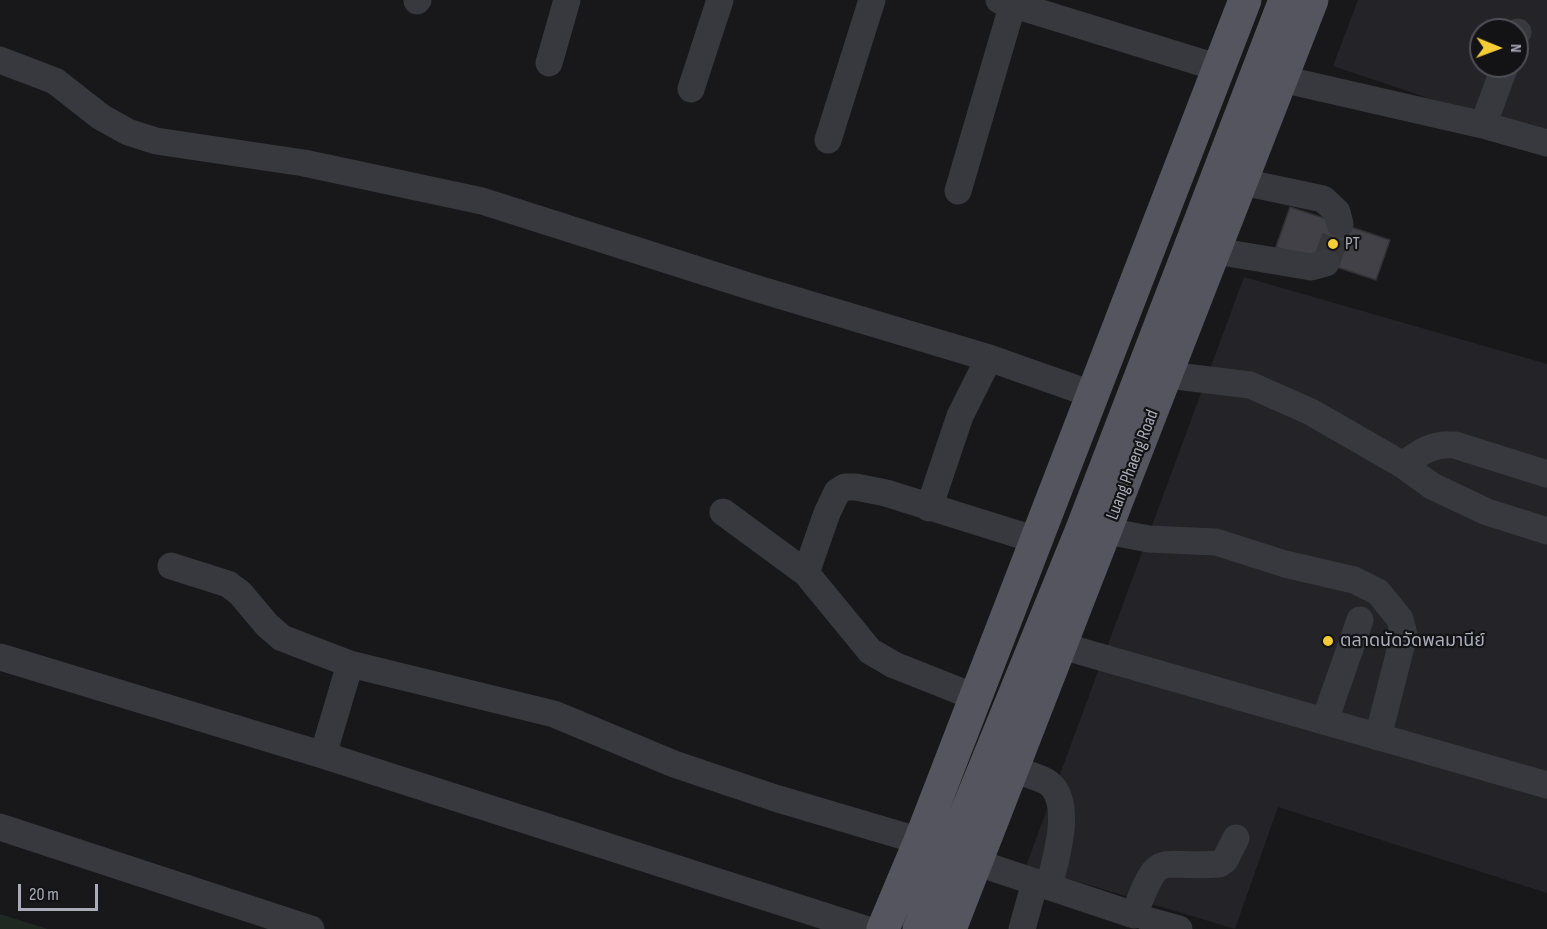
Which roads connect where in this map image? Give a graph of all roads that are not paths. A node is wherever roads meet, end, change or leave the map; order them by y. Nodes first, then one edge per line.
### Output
1 (567, 0) edge
2 (720, 0) edge
3 (872, 0) edge
4 (1245, 0) edge
5 (1269, 0) edge
6 (1285, 0) edge
7 (1312, 0) edge
8 (1009, 1) edge
9 (0, 60) edge
10 (549, 63) dead end
11 (1219, 68) junction
12 (1500, 78) edge
13 (1282, 79) junction
14 (691, 89) dead end
15 (1483, 124) junction
16 (828, 140) dead end
17 (1547, 143) edge
18 (1243, 182) junction
19 (958, 191) dead end
20 (1340, 224) dead end
21 (1216, 251) junction
22 (1326, 263) dead end
23 (989, 358) junction
24 (1168, 375) junction
25 (1094, 395) junction
26 (1403, 465) junction
27 (1547, 474) edge
28 (929, 508) junction
29 (723, 512) dead end
30 (1107, 531) junction
31 (1547, 531) edge
32 (1036, 540) junction
33 (171, 566) dead end
34 (806, 573) junction
35 (1360, 620) dead end
36 (1062, 646) junction
37 (0, 657) edge
38 (989, 662) junction
39 (350, 664) junction
40 (975, 697) junction
41 (1325, 720) junction
42 (1378, 737) junction
43 (322, 755) junction
44 (1011, 769) junction
45 (1547, 785) edge
46 (0, 827) edge
47 (1236, 838) dead end
48 (920, 841) junction
49 (975, 862) junction
50 (1042, 884) junction
51 (1143, 921) edge
52 (311, 929) edge
53 (865, 929) edge
54 (883, 929) edge
55 (919, 929) edge
56 (950, 929) edge
57 (1022, 929) edge
58 (1179, 929) edge

1 - 10 street
2 - 14 street
3 - 16 street
4 - 11 main road
5 - 38 main road
6 - 55 main road
7 - 13 main road, Luang Phaeng Road
8 - 11 street
8 - 19 street
9 - 23 street
11 - 25 main road
12 - 15 street
13 - 15 street
13 - 18 main road, Luang Phaeng Road
15 - 17 street
18 - 20 street
18 - 21 main road, Luang Phaeng Road
21 - 22 street
21 - 24 main road, Luang Phaeng Road
23 - 25 street
23 - 28 street
24 - 26 street
24 - 30 main road, Luang Phaeng Road
25 - 32 main road
26 - 27 street
26 - 31 street
28 - 32 street
28 - 34 street
29 - 34 street
30 - 36 main road, Luang Phaeng Road
30 - 42 street
32 - 38 main road
33 - 39 street
34 - 40 street
35 - 41 street
36 - 41 street
36 - 44 main road, Luang Phaeng Road
37 - 43 street
38 - 40 main road
39 - 43 street
39 - 48 street
40 - 48 main road
41 - 42 street
42 - 45 street
43 - 53 street
44 - 49 main road, Luang Phaeng Road
44 - 50 street
46 - 52 street
47 - 51 street
48 - 54 main road
49 - 50 street
49 - 56 main road, Luang Phaeng Road
50 - 51 street
50 - 57 street
51 - 58 street

